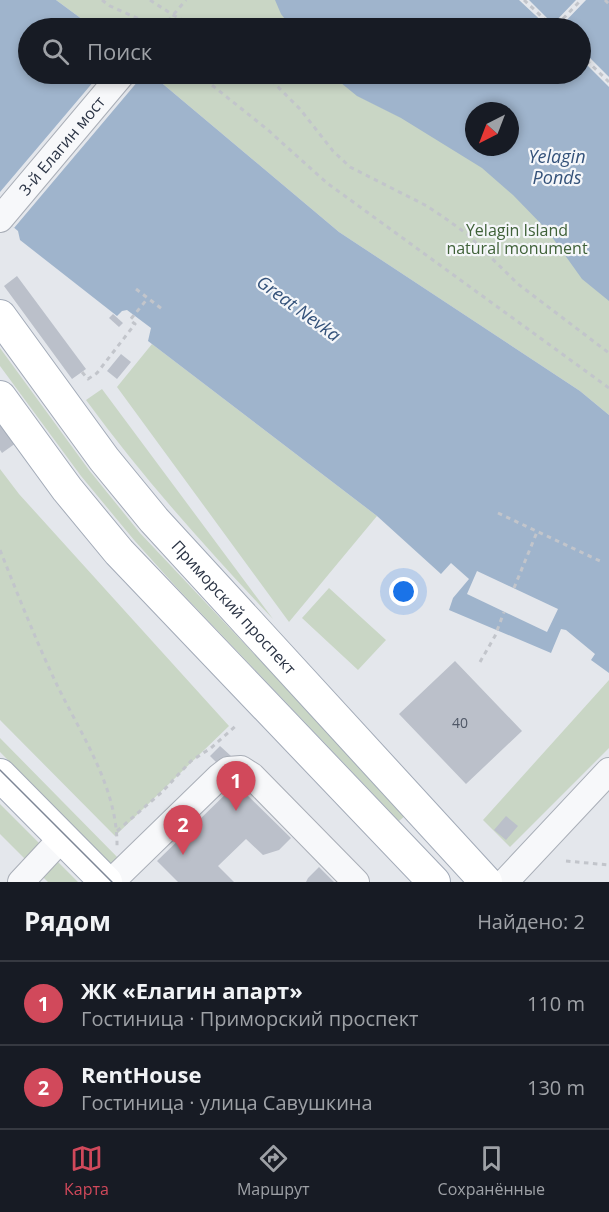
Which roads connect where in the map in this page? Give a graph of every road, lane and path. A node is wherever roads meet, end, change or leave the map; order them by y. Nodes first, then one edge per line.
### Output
1 (102, 0) edge
2 (150, 0) edge
3 (186, 0) edge
4 (524, 0) edge
5 (581, 0) edge
6 (605, 0) edge
7 (609, 4) edge
8 (173, 15) junction
9 (137, 18) edge
10 (170, 18) edge
11 (179, 18) edge
12 (543, 18) edge
13 (564, 18) edge
14 (591, 65) edge
15 (609, 82) edge
16 (114, 84) edge
17 (210, 84) edge
18 (278, 84) edge
19 (1, 218) edge
20 (136, 289) dead end
21 (148, 298) junction
22 (162, 309) dead end
23 (0, 316) edge
24 (609, 353) edge
25 (82, 372) dead end
26 (88, 380) junction
27 (81, 384) dead end
28 (609, 388) edge
29 (0, 397) edge
30 (498, 513) dead end
31 (537, 531) junction
32 (0, 550) edge
33 (600, 561) dead end
34 (514, 588) dead end
35 (504, 612) dead end
36 (480, 662) dead end
37 (238, 724) dead end
38 (609, 771) edge
39 (0, 776) edge
40 (117, 831) junction
41 (62, 838) junction
42 (117, 849) dead end
43 (566, 861) dead end
44 (609, 865) edge
45 (21, 882) edge
46 (106, 882) edge
47 (111, 882) edge
48 (356, 882) edge
49 (434, 882) edge
50 (486, 882) edge
51 (505, 882) edge

1 - 9 path
2 - 8 path
3 - 8 path
4 - 12 path
5 - 13 path
6 - 7 path
8 - 10 path
8 - 11 path
14 - 15 path
16 - 19 street, 3-й Елагин мост
17 - 28 path
18 - 24 path
20 - 21 path
21 - 22 path
21 - 26 path
23 - 50 main road, Приморский проспект
25 - 26 path
26 - 27 path
29 - 49 main road
30 - 31 path
31 - 33 path
31 - 34 path
32 - 40 path
35 - 36 path
37 - 40 path
38 - 51 street
39 - 41 main road
40 - 42 path
41 - 45 street
41 - 46 main road
43 - 44 path
47 - 48 street

